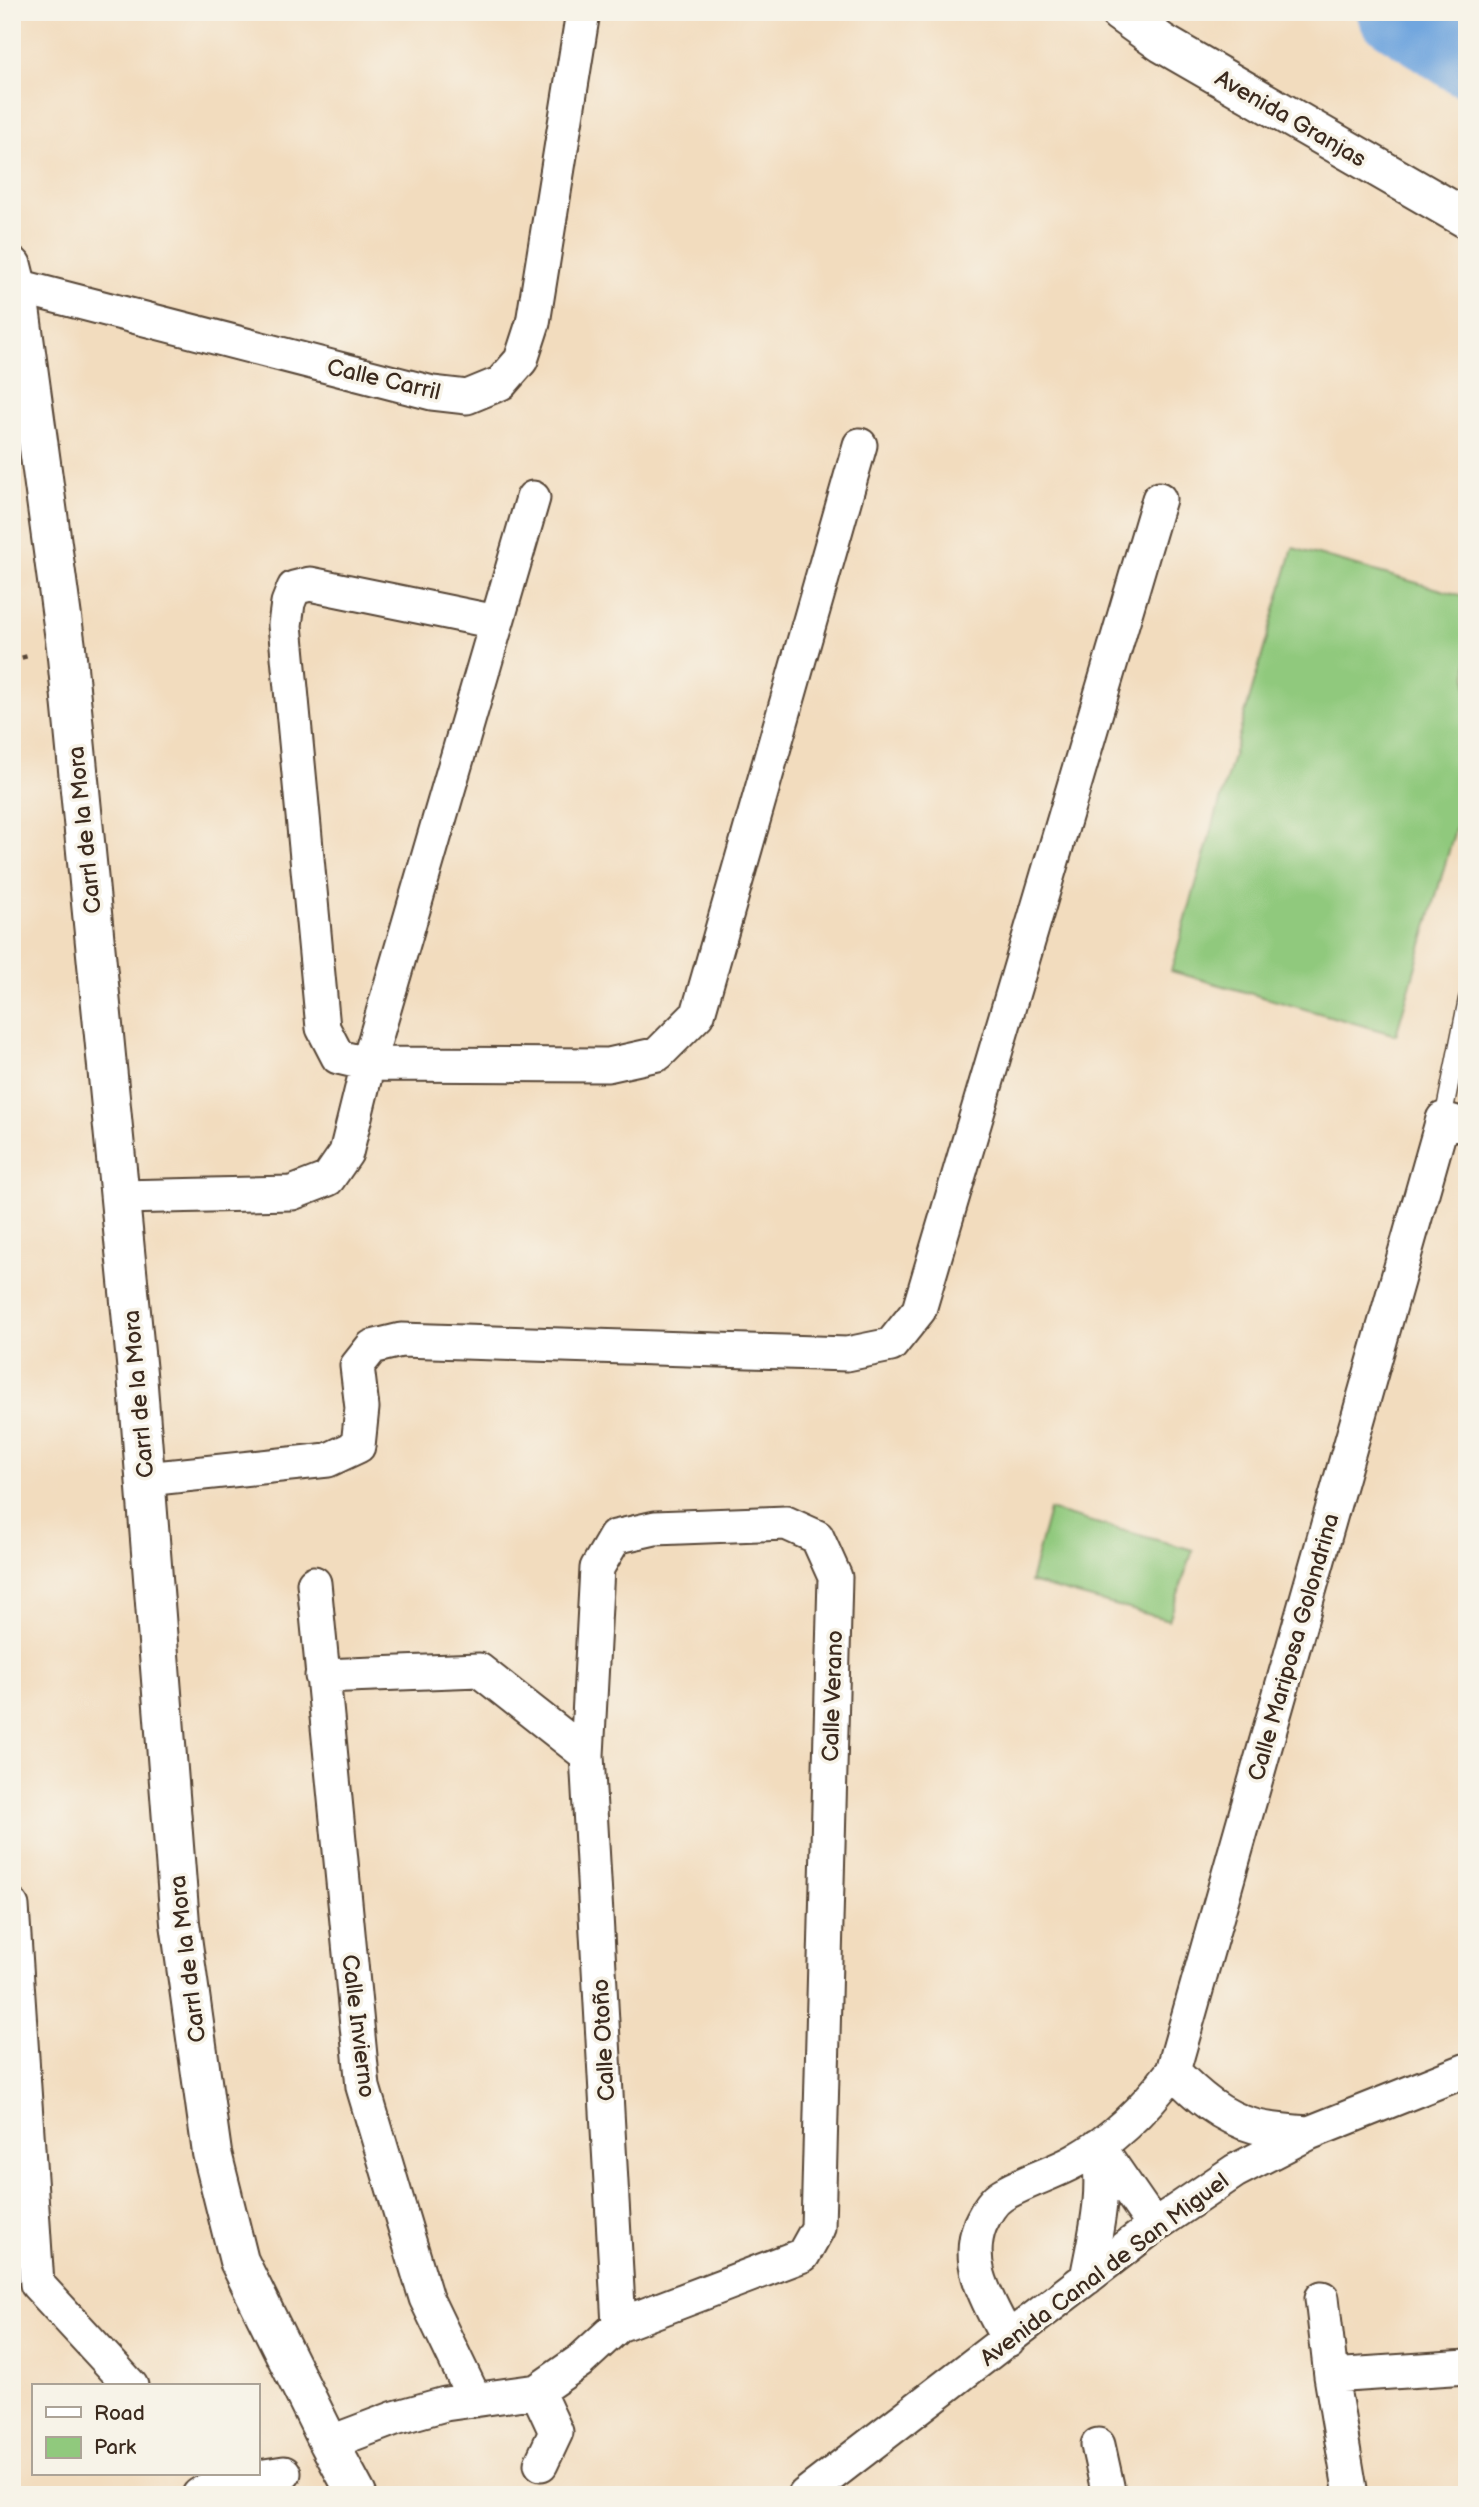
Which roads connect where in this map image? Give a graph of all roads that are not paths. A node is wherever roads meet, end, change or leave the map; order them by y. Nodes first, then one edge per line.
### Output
1 (583, 12) edge
2 (1119, 12) edge
3 (1467, 219) edge
4 (14, 279) edge
5 (860, 445) dead end
6 (533, 498) dead end
7 (1159, 499) dead end
8 (496, 622) junction
9 (1467, 999) edge
10 (1464, 1022) edge
11 (368, 1064) junction
12 (1455, 1123) edge
13 (120, 1197) junction
14 (146, 1479) junction
15 (314, 1583) dead end
16 (322, 1676) junction
17 (587, 1755) junction
18 (12, 1906) edge
19 (1467, 2070) edge
20 (1173, 2071) junction
21 (1309, 2133) junction
22 (1098, 2146) junction
23 (1154, 2226) junction
24 (1087, 2278) junction
25 (1322, 2298) dead end
26 (619, 2325) junction
27 (1008, 2340) junction
28 (1467, 2367) edge
29 (1331, 2376) junction
30 (129, 2384) edge
31 (537, 2391) junction
32 (475, 2400) junction
33 (328, 2444) junction
34 (1098, 2445) dead end
35 (541, 2465) dead end
36 (284, 2473) dead end
37 (210, 2484) edge
38 (357, 2495) edge
39 (805, 2495) edge
40 (1109, 2495) edge
41 (1351, 2495) edge

1 - 4 street, Calle Carril
2 - 3 street, Avenida Granjas
4 - 13 street, Carrl de la Mora
5 - 11 street
6 - 8 street
7 - 14 street
8 - 11 street
8 - 11 street
9 - 10 lane
10 - 12 lane
11 - 13 street
12 - 20 street, Calle Mariposa Golondrina
13 - 14 street, Carrl de la Mora
14 - 33 street, Carrl de la Mora
15 - 16 street, Calle Invierno
16 - 17 street
16 - 32 street, Calle Invierno
17 - 26 street, Calle Otoño
17 - 26 street, Calle Verano
18 - 30 street
19 - 21 street, Avenida Canal de San Miguel
20 - 21 street
20 - 22 street, Calle Mariposa Golondrina
21 - 23 street, Avenida Canal de San Miguel
22 - 23 street
22 - 24 street
22 - 27 street, Calle Mariposa Golondrina
23 - 24 street, Avenida Canal de San Miguel
24 - 27 street, Avenida Canal de San Miguel
25 - 29 street
26 - 31 street
27 - 39 street, Avenida Canal de San Miguel
28 - 29 street
29 - 41 street
31 - 32 street
31 - 35 street
32 - 33 street
33 - 38 street, Carrl de la Mora
34 - 40 street
36 - 37 street

